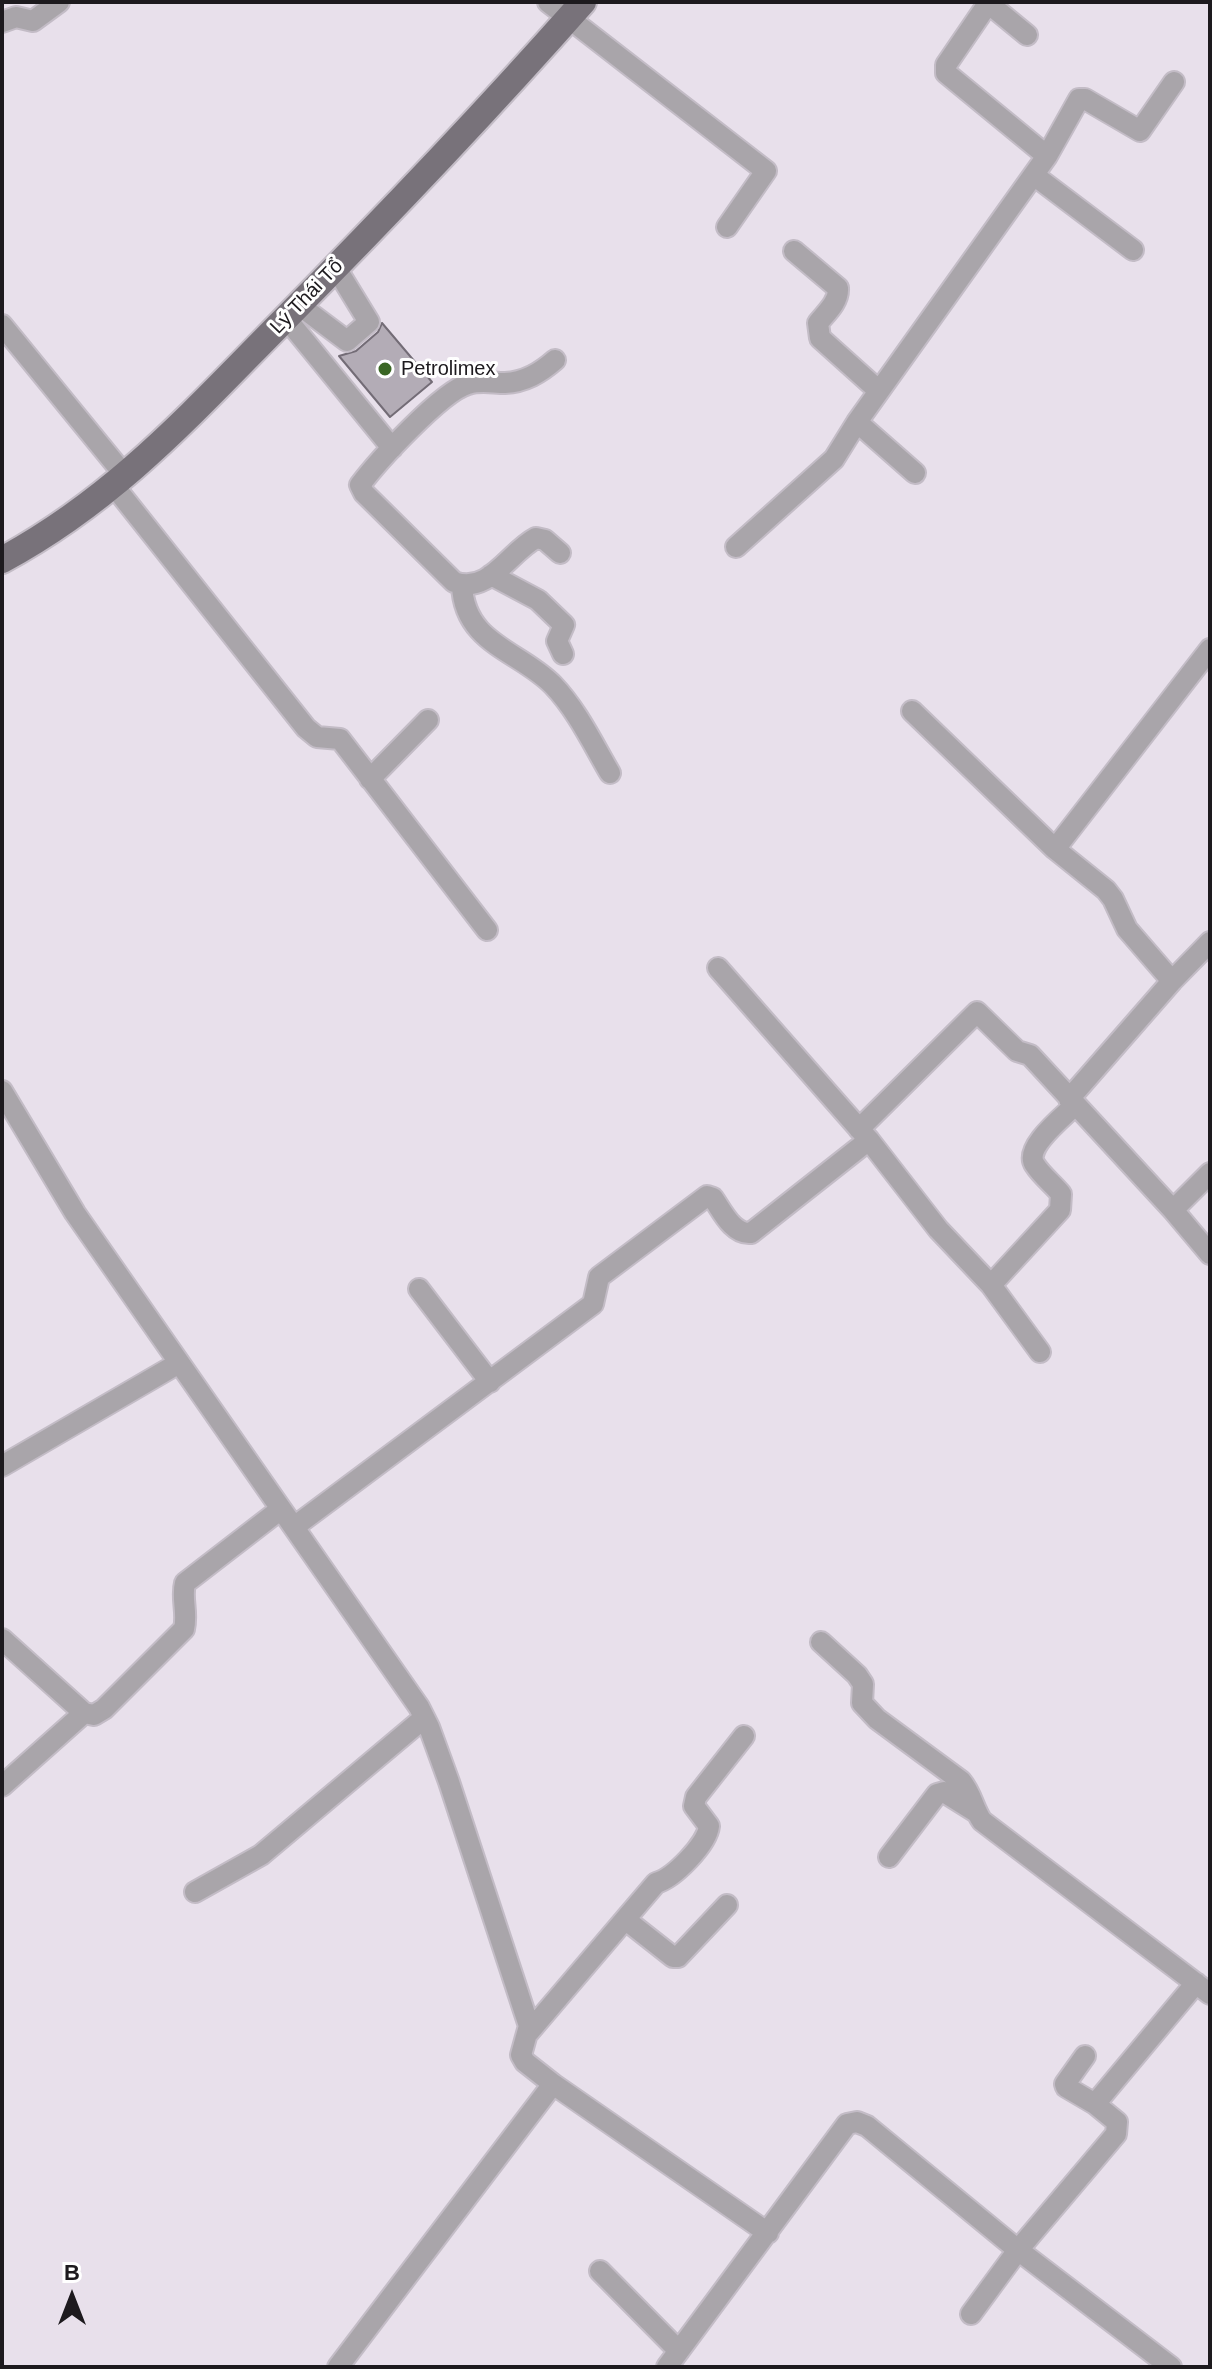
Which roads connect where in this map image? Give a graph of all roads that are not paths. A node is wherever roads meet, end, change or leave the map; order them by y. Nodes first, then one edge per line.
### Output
1 (59, 2) edge
2 (548, 2) edge
3 (988, 3) edge
4 (576, 10) edge
5 (2, 22) edge
6 (1027, 35) dead end
7 (1174, 82) dead end
8 (1047, 156) junction
9 (1035, 176) junction
10 (727, 227) dead end
11 (1133, 250) dead end
12 (794, 251) dead end
13 (336, 268) junction
14 (292, 312) junction
15 (2, 325) edge
16 (555, 360) dead end
17 (879, 391) junction
18 (857, 422) junction
19 (392, 448) junction
20 (915, 473) dead end
21 (120, 482) junction
22 (736, 547) dead end
23 (560, 553) dead end
24 (2, 560) edge
25 (491, 575) junction
26 (462, 585) junction
27 (1210, 649) edge
28 (563, 654) dead end
29 (912, 711) dead end
30 (428, 720) dead end
31 (610, 773) dead end
32 (370, 779) junction
33 (1055, 849) junction
34 (487, 930) dead end
35 (1210, 942) edge
36 (718, 968) dead end
37 (1172, 981) junction
38 (2, 1091) edge
39 (1072, 1102) junction
40 (864, 1135) junction
41 (1210, 1173) edge
42 (1173, 1210) junction
43 (1210, 1254) edge
44 (991, 1285) junction
45 (419, 1289) dead end
46 (1040, 1352) dead end
47 (179, 1363) junction
48 (490, 1382) junction
49 (2, 1466) edge
50 (281, 1509) junction
51 (294, 1527) junction
52 (2, 1639) edge
53 (821, 1642) dead end
54 (84, 1713) junction
55 (424, 1718) junction
56 (744, 1736) dead end
57 (2, 1786) edge
58 (976, 1812) junction
59 (889, 1857) dead end
60 (195, 1892) dead end
61 (727, 1905) dead end
62 (626, 1920) junction
63 (1203, 1988) edge
64 (529, 2032) junction
65 (1085, 2056) dead end
66 (553, 2084) junction
67 (1095, 2104) junction
68 (768, 2233) junction
69 (1018, 2250) junction
70 (600, 2271) dead end
71 (971, 2314) dead end
72 (673, 2359) edge
73 (338, 2367) edge
74 (1171, 2367) edge

1 - 5 street
2 - 4 street
3 - 6 street
3 - 8 street
4 - 10 street
4 - 13 main road, Lý Thái Tổ
7 - 8 street
8 - 9 street
9 - 11 street
9 - 17 street
12 - 17 street
13 - 14 main road, Lý Thái Tổ
13 - 14 street
14 - 19 street
14 - 21 main road, Lý Thái Tổ
15 - 21 street
16 - 19 street
17 - 18 street
18 - 20 street
18 - 22 street
19 - 26 street
21 - 24 main road, Lý Thái Tổ
21 - 32 street
23 - 25 street
25 - 26 street
25 - 28 street
26 - 31 street
27 - 33 street
29 - 33 street
30 - 32 street
32 - 34 street
33 - 37 street
35 - 37 street
36 - 40 street
37 - 39 street
38 - 47 street
39 - 40 street
39 - 42 street
39 - 44 street
40 - 44 street
40 - 48 street
41 - 42 street
42 - 43 street
44 - 46 street
45 - 48 street
47 - 49 street
47 - 50 street
48 - 51 street
50 - 51 street
50 - 54 street
51 - 55 street
52 - 54 street
53 - 58 street
54 - 57 street
55 - 60 street
55 - 64 street
56 - 62 street
58 - 59 street
58 - 63 street
61 - 62 street
62 - 64 street
63 - 67 street
64 - 66 street
65 - 67 street
66 - 68 street
66 - 73 street
67 - 69 street
68 - 69 street
68 - 72 street
69 - 71 street
69 - 74 street
70 - 72 street

